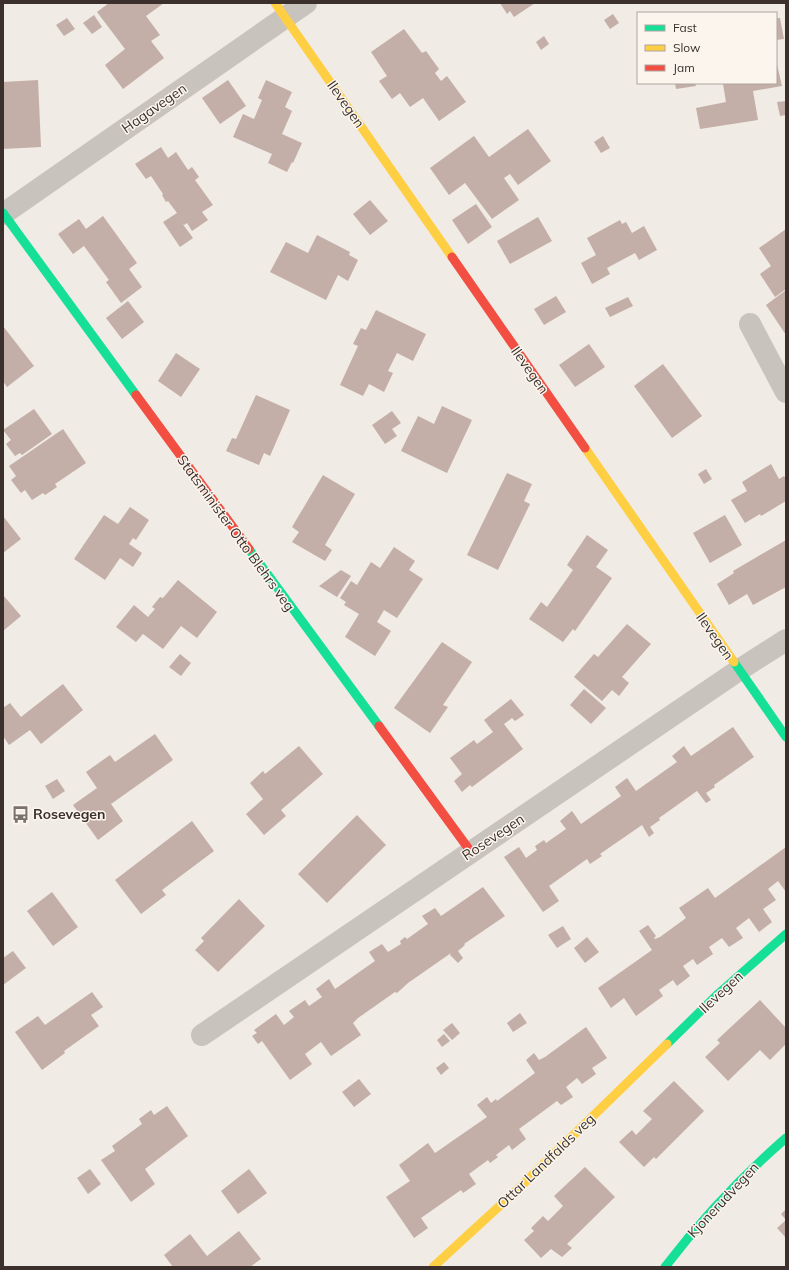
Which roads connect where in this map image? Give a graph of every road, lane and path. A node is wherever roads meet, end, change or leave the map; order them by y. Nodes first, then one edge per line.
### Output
1 (306, 3) edge
2 (280, 10) edge
3 (3, 213) edge
4 (750, 324) dead end
5 (786, 392) edge
6 (786, 640) edge
7 (739, 670) junction
8 (786, 737) edge
9 (471, 852) junction
10 (786, 934) edge
11 (202, 1035) dead end
12 (658, 1053) joint
13 (786, 1138) edge
14 (432, 1267) edge
15 (665, 1267) edge

1 - 2 street, Hagavegen
2 - 3 street, Hagavegen
2 - 7 street, Ilevegen
3 - 9 street, Statsminister Otto Blehrs veg
4 - 5 street
6 - 7 street, Rosevegen
7 - 8 street, Ilevegen
7 - 9 street, Rosevegen
9 - 11 street, Rosevegen
10 - 12 street, Ilevegen
12 - 14 street, Ottar Landfalds veg
13 - 15 street, Kjonerudvegen

